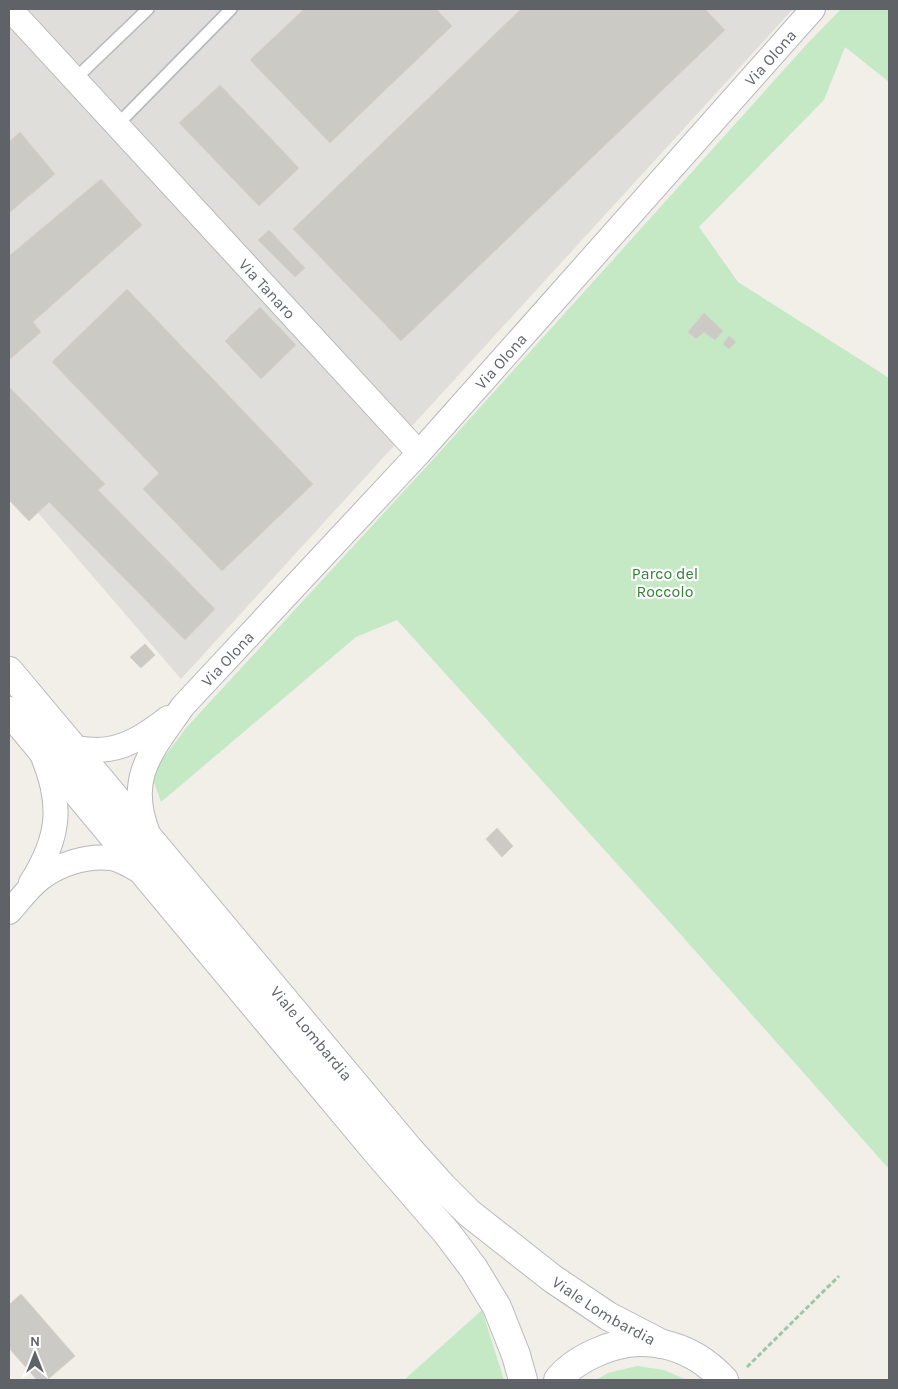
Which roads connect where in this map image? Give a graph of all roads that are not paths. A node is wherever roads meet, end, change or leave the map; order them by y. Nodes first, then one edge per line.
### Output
1 (10, 9) edge
2 (148, 9) edge
3 (232, 9) edge
4 (813, 9) edge
5 (74, 79) junction
6 (117, 125) junction
7 (419, 453) junction
8 (9, 671) edge
9 (183, 706) junction
10 (9, 711) edge
11 (39, 747) junction
12 (73, 748) junction
13 (151, 841) junction
14 (146, 876) junction
15 (25, 893) junction
16 (9, 912) edge
17 (662, 1344) junction
18 (733, 1377) edge
19 (523, 1380) edge
20 (558, 1380) edge

1 - 5 street, Via Tanaro
2 - 5 lane
3 - 6 lane
4 - 7 street, Via Olona
5 - 6 street, Via Tanaro
6 - 7 street, Via Tanaro
7 - 9 street, Via Olona
8 - 12 main road, Viale Lombardia
9 - 12 street, Via Olona
9 - 13 street, Via Olona
10 - 11 main road, Viale Lombardia
11 - 14 main road, Viale Lombardia
11 - 15 street
12 - 13 main road, Viale Lombardia
13 - 17 main road, Viale Lombardia
14 - 15 street
14 - 19 main road, Viale Lombardia
15 - 16 street
17 - 18 main road
17 - 20 main road

